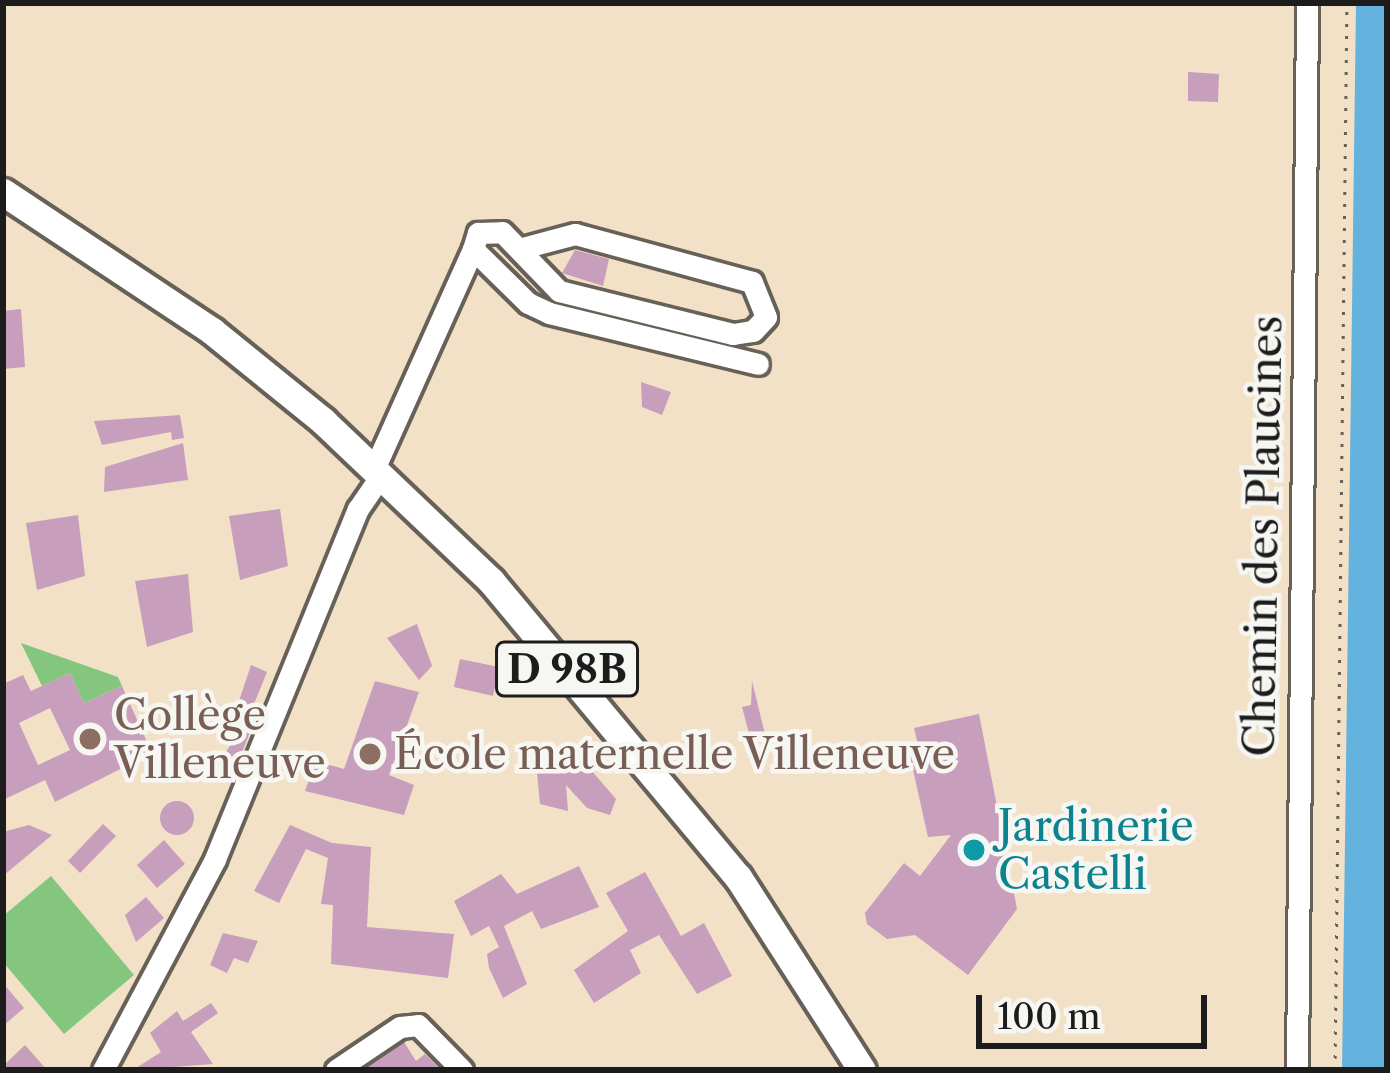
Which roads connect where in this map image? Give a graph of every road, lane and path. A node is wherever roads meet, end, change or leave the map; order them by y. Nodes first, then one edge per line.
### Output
1 (1307, 3) edge
2 (1347, 3) edge
3 (7, 197) edge
4 (522, 248) junction
5 (473, 249) junction
6 (758, 364) dead end
7 (378, 471) junction
8 (302, 653) junction
9 (267, 761) junction
10 (290, 767) dead end
11 (215, 859) junction
12 (738, 878) junction
13 (104, 1070) edge
14 (335, 1070) edge
15 (462, 1070) edge
16 (862, 1070) edge
17 (878, 1070) edge
18 (1297, 1070) edge
19 (1335, 1070) edge

1 - 18 street, Chemin des Plaucines
2 - 19 path
3 - 7 main road, D 98B
4 - 4 street
4 - 5 street
5 - 6 street
5 - 7 street
7 - 8 street
7 - 12 main road, D 98B
8 - 9 street
8 - 11 street
9 - 10 path
9 - 11 street
11 - 13 street
12 - 16 main road, D 98B
12 - 17 main road, D 98B
14 - 15 street

